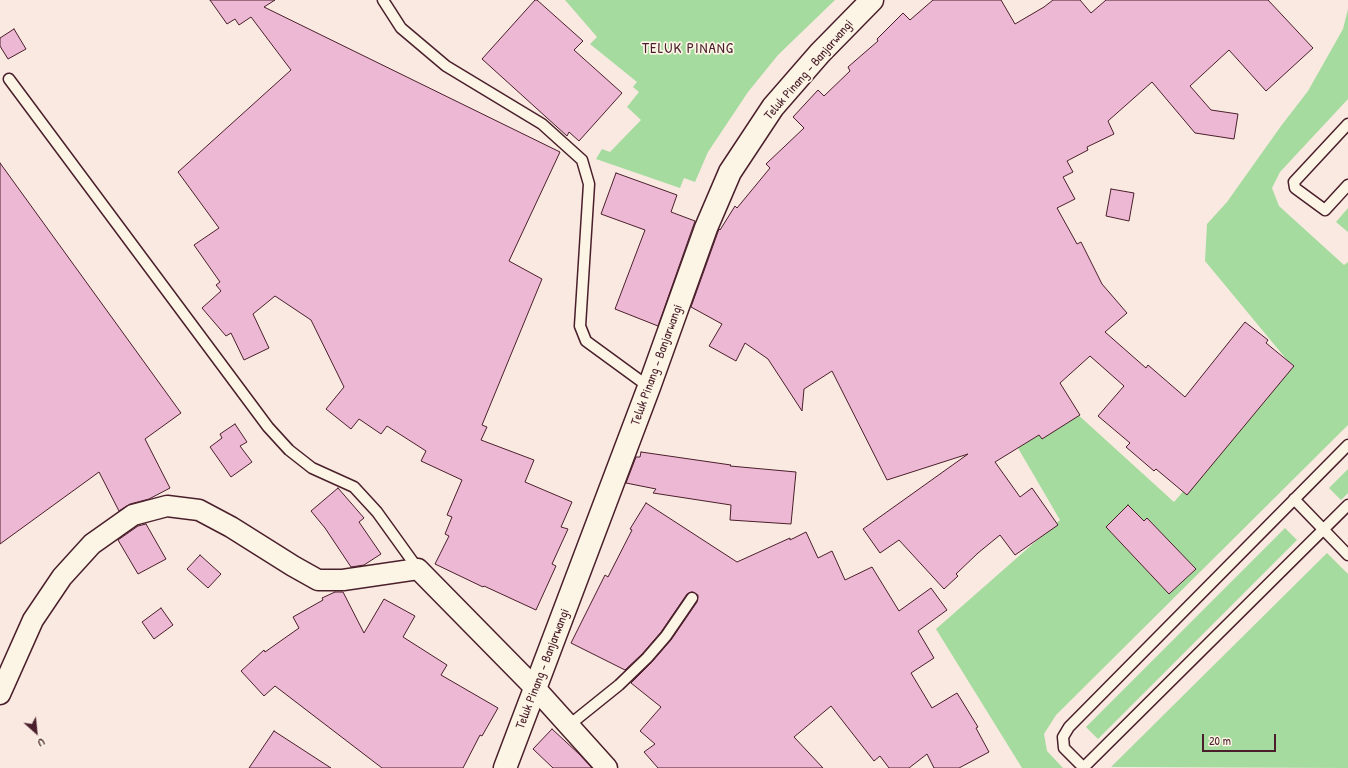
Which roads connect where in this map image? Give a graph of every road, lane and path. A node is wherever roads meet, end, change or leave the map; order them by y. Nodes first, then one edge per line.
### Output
1 (383, 0) edge
2 (872, 0) edge
3 (9, 79) dead end
4 (1348, 124) edge
5 (1348, 185) edge
6 (650, 387) junction
7 (1348, 445) edge
8 (1294, 499) junction
9 (1348, 505) edge
10 (1324, 529) junction
11 (1348, 555) edge
12 (418, 569) junction
13 (692, 598) dead end
14 (535, 688) junction
15 (0, 694) edge
16 (568, 726) junction
17 (505, 768) edge
18 (607, 768) edge
19 (1084, 768) edge

1 - 6 lane
2 - 6 main road, Teluk Pinang - Banjarwangi
3 - 12 lane
4 - 5 lane
6 - 14 main road, Teluk Pinang - Banjarwangi
7 - 8 lane
8 - 10 lane
8 - 19 lane
9 - 10 lane
10 - 11 lane
10 - 19 lane
12 - 14 street
12 - 15 street
13 - 16 lane
14 - 16 street
14 - 17 main road, Teluk Pinang - Banjarwangi
16 - 18 street

